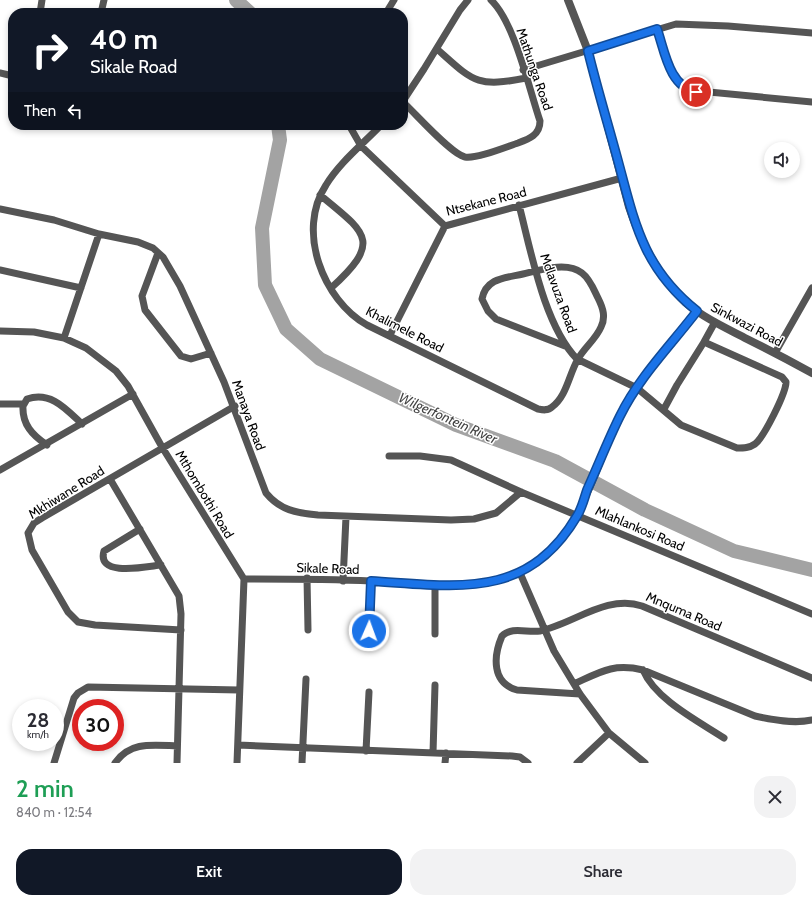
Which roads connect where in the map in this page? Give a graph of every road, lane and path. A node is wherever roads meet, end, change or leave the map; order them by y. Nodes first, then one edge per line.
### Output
1 (468, 0) edge
2 (491, 0) edge
3 (568, 0) edge
4 (657, 29) junction
5 (812, 33) edge
6 (437, 49) junction
7 (588, 51) junction
8 (523, 70) junction
9 (526, 78) junction
10 (408, 93) edge
11 (812, 102) edge
12 (408, 106) edge
13 (352, 130) edge
14 (376, 130) edge
15 (361, 146) junction
16 (622, 178) junction
17 (320, 195) junction
18 (519, 205) junction
19 (0, 210) edge
20 (445, 226) junction
21 (99, 234) junction
22 (158, 253) junction
23 (0, 270) edge
24 (537, 271) junction
25 (81, 288) junction
26 (331, 288) junction
27 (812, 288) edge
28 (697, 311) junction
29 (715, 322) junction
30 (0, 331) edge
31 (390, 335) junction
32 (64, 338) junction
33 (704, 342) junction
34 (566, 346) junction
35 (211, 353) junction
36 (775, 353) junction
37 (578, 359) junction
38 (812, 373) edge
39 (637, 388) junction
40 (133, 394) junction
41 (0, 404) edge
42 (24, 404) junction
43 (234, 406) junction
44 (664, 409) junction
45 (82, 424) junction
46 (47, 445) junction
47 (162, 447) junction
48 (389, 456) dead end
49 (0, 470) edge
50 (110, 479) junction
51 (521, 492) junction
52 (578, 515) junction
53 (346, 516) junction
54 (140, 529) junction
55 (162, 565) junction
56 (520, 572) junction
57 (307, 578) junction
58 (244, 579) junction
59 (343, 580) junction
60 (371, 581) junction
61 (435, 585) junction
62 (812, 614) edge
63 (181, 630) junction
64 (308, 630) dead end
65 (544, 630) junction
66 (369, 631) dead end
67 (435, 634) dead end
68 (643, 670) junction
69 (812, 678) edge
70 (306, 679) dead end
71 (574, 684) junction
72 (435, 685) dead end
73 (178, 689) junction
74 (239, 690) junction
75 (369, 692) dead end
76 (580, 694) junction
77 (812, 720) edge
78 (609, 733) junction
79 (724, 738) dead end
80 (238, 745) junction
81 (177, 746) junction
82 (303, 748) junction
83 (366, 751) junction
84 (433, 753) junction
85 (446, 753) junction
86 (54, 763) edge
87 (114, 763) edge
88 (177, 763) edge
89 (236, 763) edge
90 (302, 763) edge
91 (445, 763) edge
92 (528, 763) edge
93 (577, 763) edge
94 (645, 763) edge

1 - 6 street, Mathunga Road
2 - 8 street, Mathunga Road
3 - 7 street, Sinkwazi Road
4 - 5 street
4 - 7 street
4 - 11 street
6 - 9 street
6 - 10 street, Mathunga Road
7 - 8 street
7 - 16 street, Sinkwazi Road
8 - 9 street, Mathunga Road
9 - 12 street, Mathunga Road
13 - 15 street, Ntsekane Road
14 - 15 street
15 - 17 street, Khalimele Road
15 - 20 street, Ntsekane Road
16 - 18 street, Ntsekane Road
16 - 28 street, Sinkwazi Road
17 - 26 street, Khalimele Road
17 - 26 street
18 - 20 street, Ntsekane Road
18 - 24 street, Mdlavuza Road
19 - 21 street, Manaya Road
20 - 31 street
21 - 22 street, Manaya Road
21 - 25 street
22 - 35 street, Manaya Road
22 - 35 street
23 - 25 street
24 - 34 street, Mdlavuza Road
24 - 34 street
24 - 37 street
25 - 32 street
26 - 31 street, Khalimele Road
27 - 36 street
28 - 29 street, Sinkwazi Road
28 - 39 street, Sikale Road
29 - 33 street
29 - 36 street, Sinkwazi Road
30 - 32 street, Mthombothi Road
31 - 37 street, Khalimele Road
32 - 40 street, Mthombothi Road
33 - 44 street
33 - 44 street, Mdlavuza Road
34 - 37 street, Mdlavuza Road
35 - 43 street, Manaya Road
36 - 38 street, Sinkwazi Road
37 - 39 street, Mdlavuza Road
39 - 44 street, Mdlavuza Road
39 - 52 street, Sikale Road
40 - 45 street
40 - 47 street, Mthombothi Road
41 - 42 street
42 - 45 street
42 - 46 street
43 - 47 street, Mkhiwane Road
43 - 53 street, Manaya Road
45 - 46 street
46 - 49 street
47 - 50 street, Mkhiwane Road
47 - 58 street, Mthombothi Road
48 - 51 street, Mlahlankosi Road
50 - 54 street
50 - 63 street, Mkhiwane Road
51 - 52 street, Mlahlankosi Road
51 - 53 street, Manaya Road
52 - 56 street, Sikale Road
52 - 62 street, Mlahlankosi Road
53 - 59 street
54 - 55 street
54 - 55 street
55 - 63 street
56 - 61 street, Sikale Road
56 - 65 street
57 - 58 street, Sikale Road
57 - 59 street, Sikale Road
57 - 64 street
58 - 74 street
59 - 60 street, Sikale Road
60 - 61 street, Sikale Road
60 - 66 street
61 - 67 street
63 - 73 street
65 - 69 street, Mnquma Road
65 - 71 street
65 - 76 street, Mnquma Road
68 - 71 street
68 - 77 street
68 - 79 street
70 - 82 street
71 - 76 street
72 - 84 street
73 - 74 street
73 - 81 street
73 - 86 street
74 - 80 street
75 - 83 street
76 - 78 street
78 - 93 street
78 - 94 street
80 - 82 street
80 - 89 street
81 - 87 street
81 - 88 street
82 - 83 street
82 - 90 street
83 - 84 street
84 - 85 street
85 - 91 street
85 - 92 street

